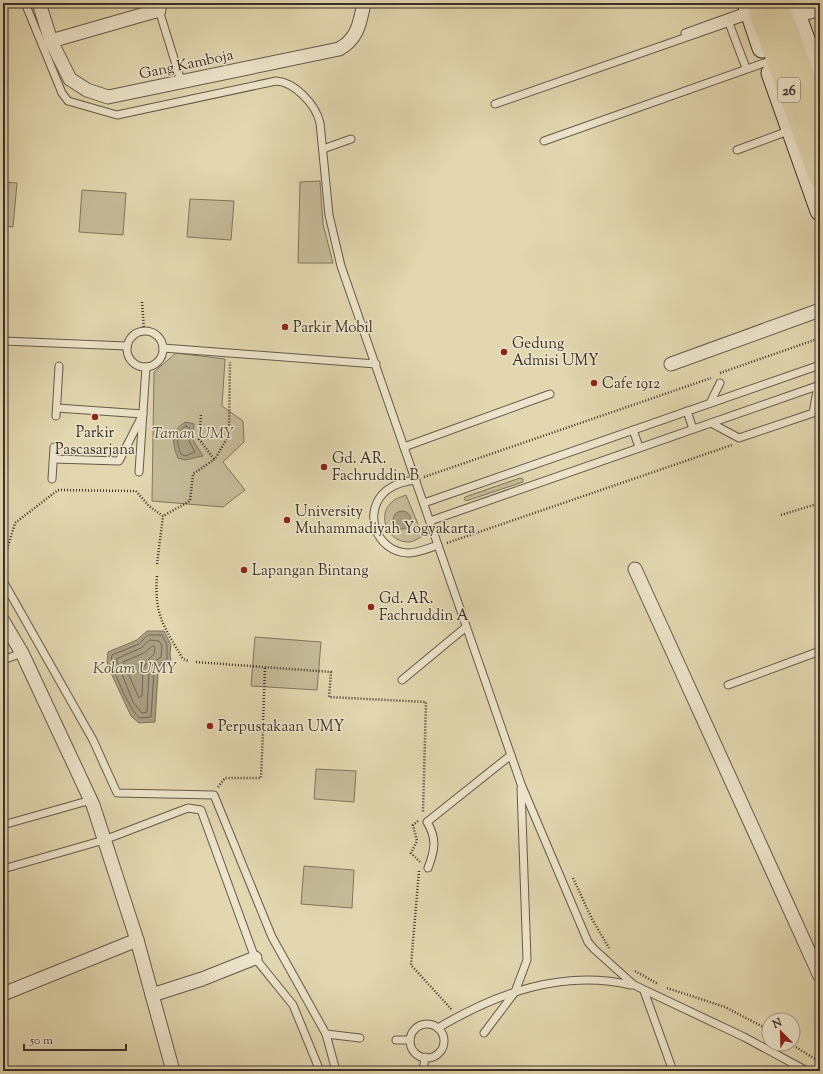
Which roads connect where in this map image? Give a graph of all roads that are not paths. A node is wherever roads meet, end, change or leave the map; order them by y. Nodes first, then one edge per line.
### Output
1 (25, 3) edge
2 (39, 3) edge
3 (364, 3) edge
4 (777, 3) edge
5 (159, 6) edge
6 (751, 8) edge
7 (794, 9) edge
8 (820, 9) edge
9 (730, 23) junction
10 (685, 33) dead end
11 (51, 42) junction
12 (767, 62) junction
13 (746, 68) junction
14 (181, 81) junction
15 (820, 81) edge
16 (495, 104) dead end
17 (820, 122) edge
18 (791, 130) junction
19 (351, 139) dead end
20 (544, 141) dead end
21 (323, 149) junction
22 (737, 150) dead end
23 (820, 177) edge
24 (820, 211) edge
25 (820, 310) edge
26 (3, 341) edge
27 (127, 346) junction
28 (163, 348) junction
29 (376, 364) junction
30 (671, 364) dead end
31 (820, 365) edge
32 (59, 366) dead end
33 (146, 367) junction
34 (720, 383) dead end
35 (819, 385) edge
36 (550, 394) dead end
37 (710, 404) junction
38 (687, 411) junction
39 (143, 414) junction
40 (711, 423) junction
41 (693, 429) junction
42 (633, 430) junction
43 (54, 447) dead end
44 (404, 447) junction
45 (639, 447) junction
46 (54, 459) junction
47 (139, 472) dead end
48 (52, 479) dead end
49 (416, 480) junction
50 (424, 503) junction
51 (430, 521) junction
52 (438, 545) junction
53 (635, 569) dead end
54 (3, 582) edge
55 (3, 621) edge
56 (466, 626) junction
57 (820, 651) edge
58 (22, 653) junction
59 (3, 660) edge
60 (402, 680) dead end
61 (728, 685) dead end
62 (511, 755) junction
63 (521, 784) junction
64 (91, 800) junction
65 (3, 825) edge
66 (104, 840) junction
67 (428, 868) dead end
68 (3, 869) edge
69 (137, 940) junction
70 (255, 958) junction
71 (820, 976) edge
72 (634, 985) junction
73 (644, 991) junction
74 (515, 992) junction
75 (3, 994) edge
76 (152, 994) junction
77 (438, 1028) junction
78 (484, 1033) dead end
79 (326, 1034) junction
80 (360, 1038) dead end
81 (396, 1040) dead end
82 (410, 1040) junction
83 (425, 1058) junction
84 (173, 1071) edge
85 (320, 1071) edge
86 (336, 1071) edge
87 (423, 1071) edge
88 (673, 1071) edge
89 (807, 1071) edge

1 - 21 lane
2 - 11 street, Gang Kamboja
3 - 14 street, Gang Kamboja
4 - 17 highway, 26
5 - 11 street
5 - 14 lane
6 - 9 lane
6 - 10 lane
6 - 12 street
6 - 23 highway, 26
7 - 8 street
7 - 15 street
9 - 13 lane
9 - 16 lane
11 - 14 street, Gang Kamboja
12 - 13 lane
12 - 18 street
13 - 20 lane
18 - 22 lane
18 - 24 street
19 - 21 lane
21 - 29 lane
25 - 30 street
26 - 27 lane
27 - 28 lane
27 - 33 lane
28 - 29 lane
28 - 33 lane
29 - 44 lane
31 - 37 lane
32 - 39 lane
33 - 39 lane
34 - 37 lane
35 - 40 lane
35 - 40 lane
36 - 44 lane
37 - 38 lane
38 - 41 lane
38 - 42 lane
39 - 46 lane
39 - 47 lane
40 - 41 lane
41 - 45 lane
42 - 45 lane
42 - 50 lane
43 - 46 lane
44 - 49 lane
45 - 51 lane
46 - 48 lane
49 - 50 lane
49 - 52 lane
50 - 51 lane
51 - 52 lane
52 - 56 lane
53 - 71 street
54 - 79 lane
55 - 58 street
56 - 60 lane
56 - 62 lane
57 - 61 lane
58 - 59 lane
58 - 64 street
62 - 63 lane
62 - 67 lane
63 - 72 lane
63 - 74 lane
64 - 65 lane
64 - 66 street
66 - 68 lane
66 - 69 street
66 - 70 lane
69 - 75 street
69 - 76 street
70 - 76 street
70 - 85 lane
72 - 73 lane
72 - 74 lane
73 - 88 lane
73 - 89 lane
74 - 77 lane
74 - 78 lane
76 - 84 street
77 - 82 lane
77 - 83 lane
79 - 80 lane
79 - 86 lane
81 - 82 lane
82 - 83 lane
83 - 87 lane

